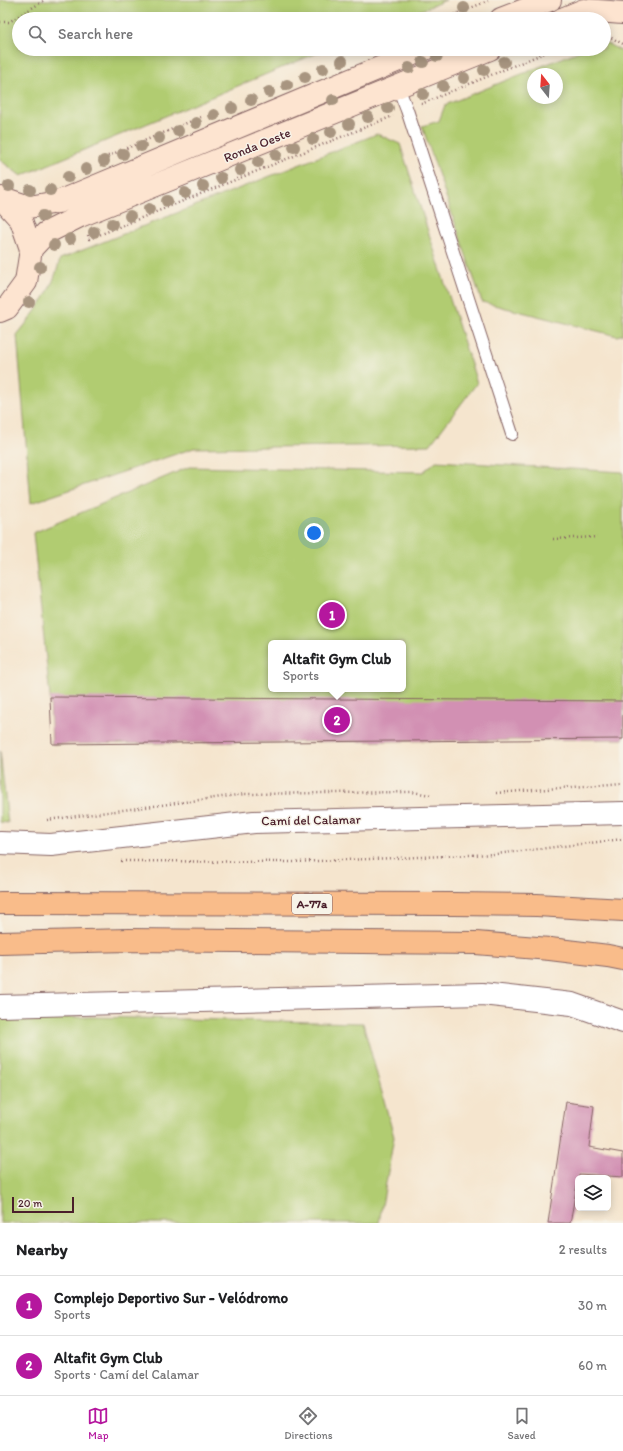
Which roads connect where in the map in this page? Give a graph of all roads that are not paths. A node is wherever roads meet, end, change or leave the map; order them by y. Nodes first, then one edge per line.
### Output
1 (550, 0) edge
2 (617, 0) edge
3 (623, 8) edge
4 (519, 12) edge
5 (579, 12) edge
6 (610, 12) edge
7 (611, 12) edge
8 (623, 13) edge
9 (408, 56) edge
10 (473, 56) edge
11 (398, 87) junction
12 (1, 198) edge
13 (31, 249) junction
14 (0, 311) edge
15 (512, 434) dead end
16 (623, 813) edge
17 (0, 843) edge
18 (0, 903) edge
19 (623, 910) edge
20 (0, 943) edge
21 (623, 959) edge
22 (0, 1006) edge
23 (623, 1022) edge

1 - 4 main road
2 - 3 main road
5 - 6 main road
7 - 8 main road
9 - 12 main road, Ronda Oeste
10 - 11 main road, Ronda Oeste
11 - 13 main road, Ronda Oeste
11 - 15 lane
12 - 13 main road, Ronda Oeste
13 - 14 main road, Ronda Oeste
16 - 17 street, Camí del Calamar
18 - 19 highway, A-77a
20 - 21 highway
22 - 23 street

